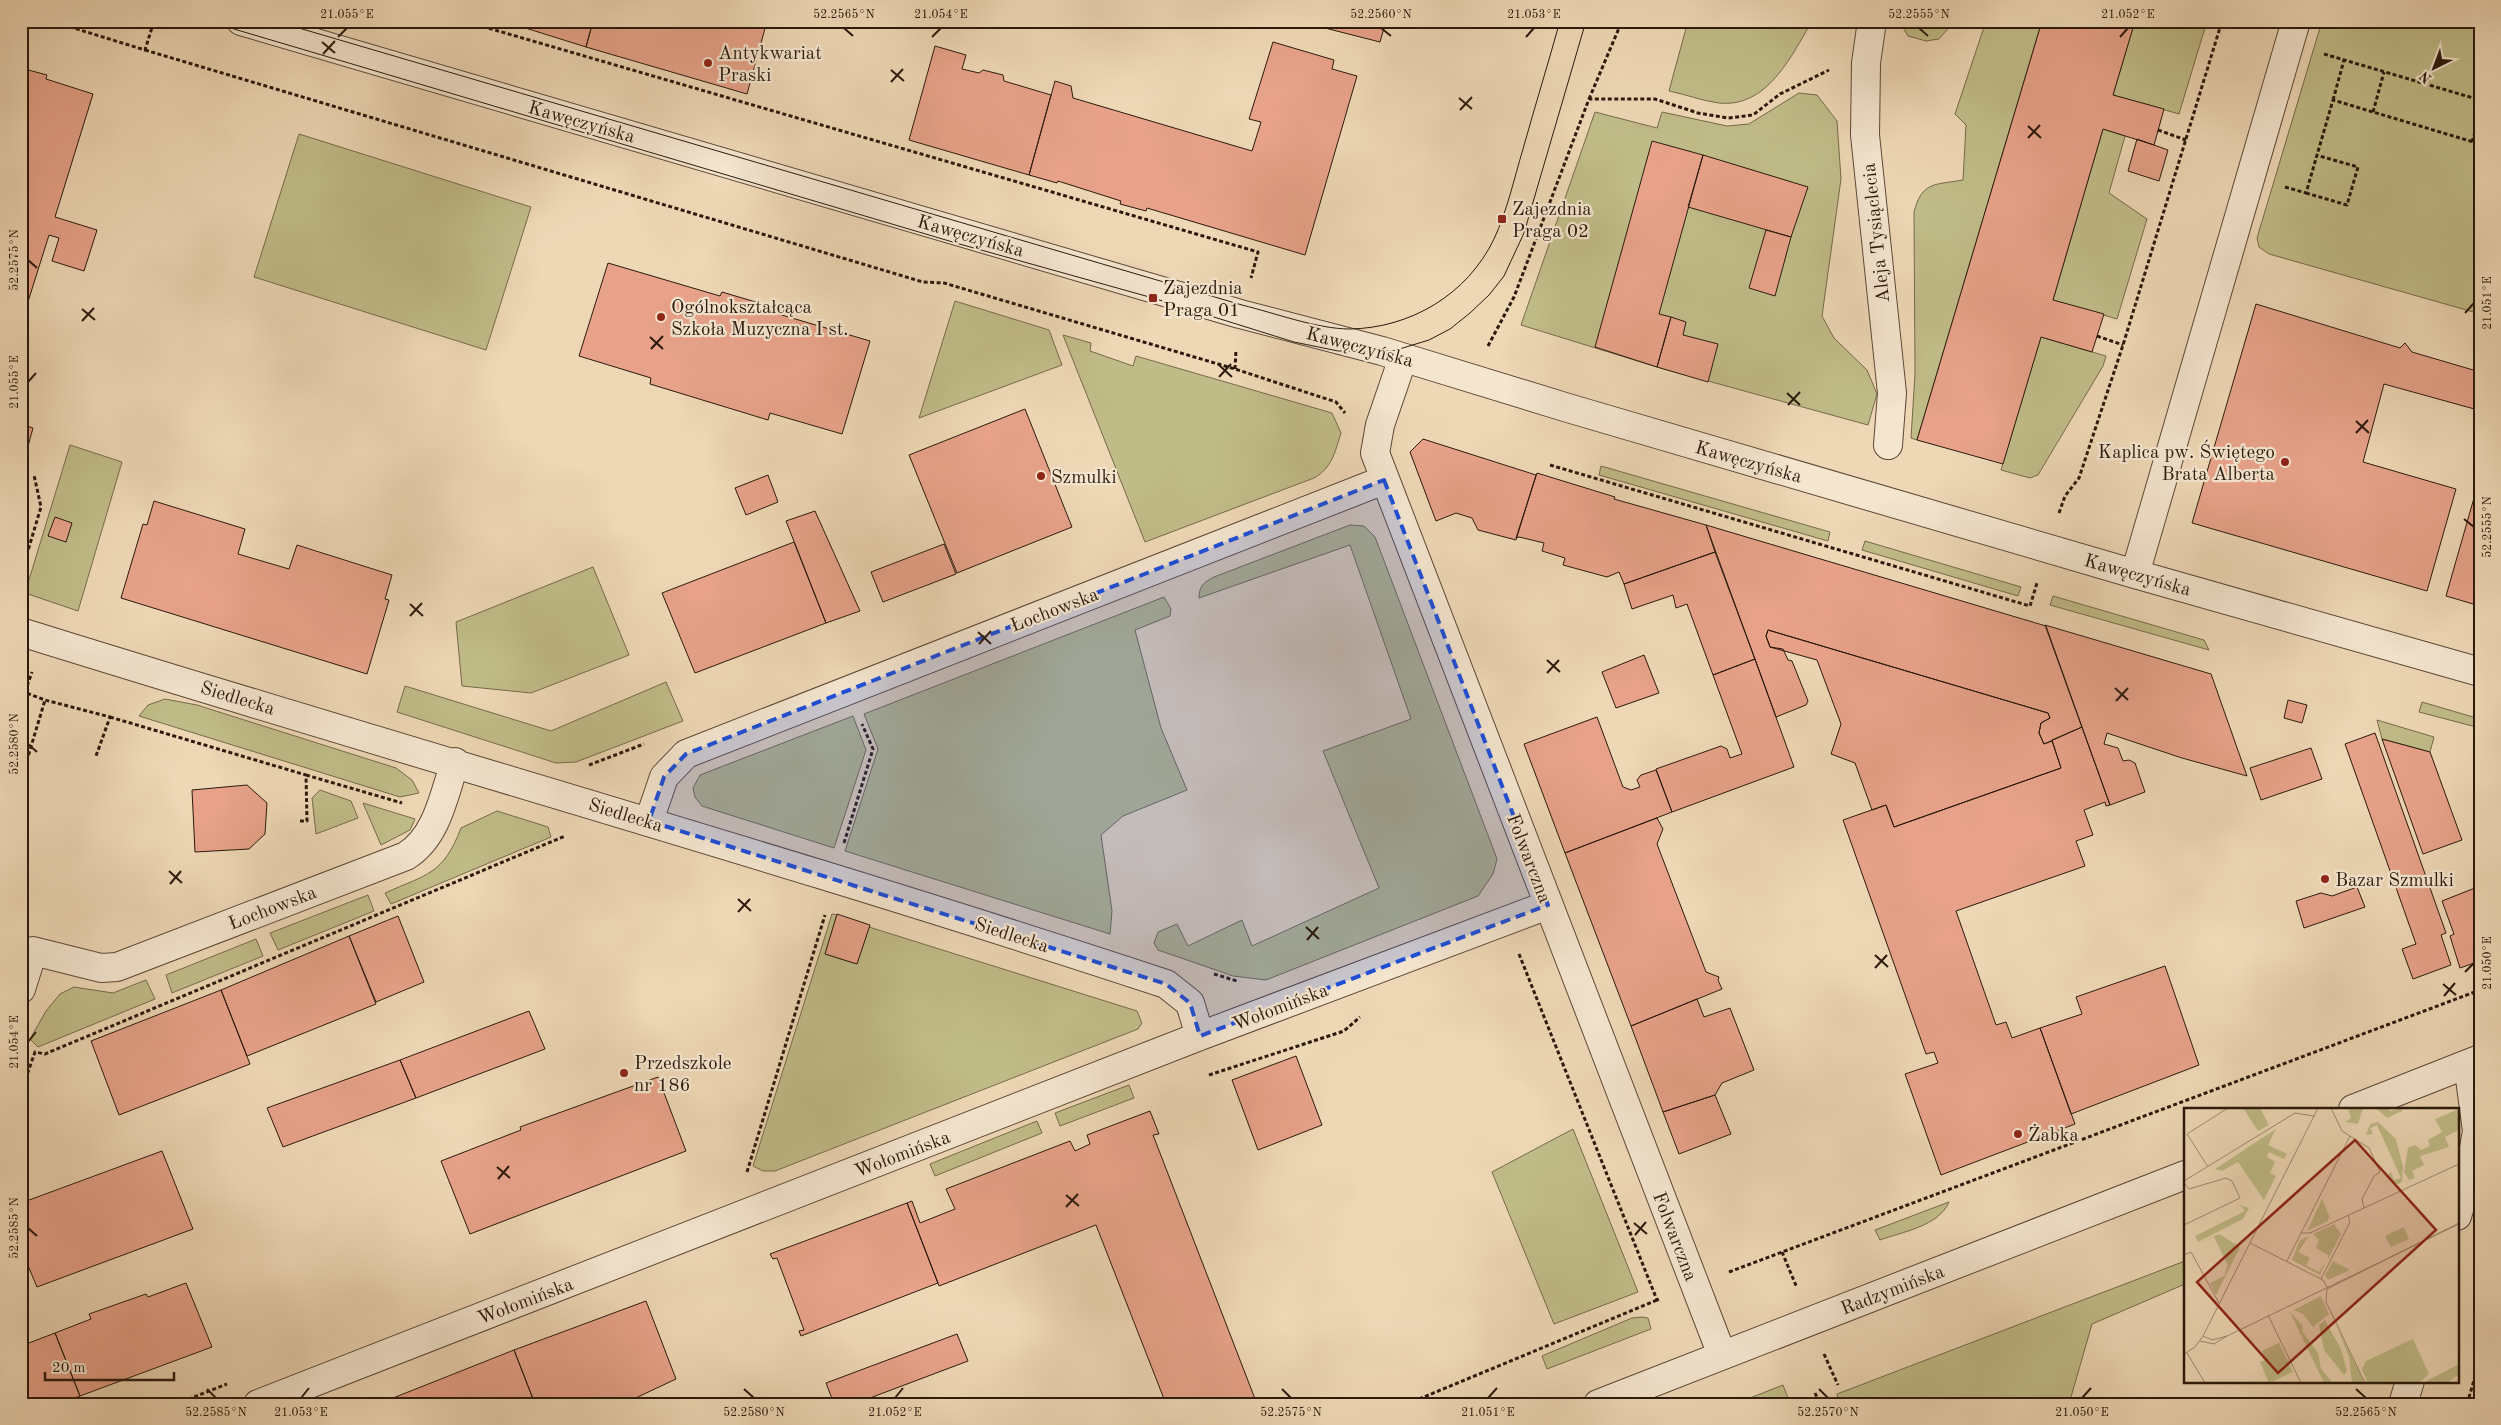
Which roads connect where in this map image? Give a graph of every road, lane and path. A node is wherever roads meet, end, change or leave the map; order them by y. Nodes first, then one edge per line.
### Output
1 (51, 21) edge
2 (154, 21) edge
3 (241, 21) edge
4 (464, 21) edge
5 (1622, 21) edge
6 (1872, 21) edge
7 (2222, 21) edge
8 (2293, 32) edge
9 (145, 50) junction
10 (2344, 60) junction
11 (1866, 62) junction
12 (2384, 72) junction
13 (1589, 99) junction
14 (2333, 100) junction
15 (2480, 100) edge
16 (2373, 112) junction
17 (2480, 116) edge
18 (2158, 130) dead end
19 (2186, 140) junction
20 (2472, 142) junction
21 (2480, 144) edge
22 (2316, 155) junction
23 (2251, 176) junction
24 (2306, 193) junction
25 (1240, 314) junction
26 (2097, 336) dead end
27 (2123, 345) junction
28 (1403, 358) junction
29 (1472, 378) junction
30 (1888, 445) dead end
31 (1550, 465) dead end
32 (34, 475) dead end
33 (1384, 480) junction
34 (2047, 548) junction
35 (21, 574) edge
36 (2135, 574) junction
37 (21, 632) edge
38 (2480, 672) edge
39 (21, 691) edge
40 (45, 700) junction
41 (110, 717) junction
42 (859, 717) dead end
43 (650, 741) dead end
44 (96, 756) dead end
45 (455, 762) junction
46 (580, 768) dead end
47 (21, 780) edge
48 (300, 821) dead end
49 (649, 821) junction
50 (573, 833) dead end
51 (843, 844) dead end
52 (1548, 905) junction
53 (828, 907) dead end
54 (1208, 972) dead end
55 (1243, 983) dead end
56 (21, 989) edge
57 (2480, 990) edge
58 (1200, 1036) junction
59 (2474, 1062) edge
60 (21, 1092) edge
61 (2356, 1108) edge
62 (2184, 1175) edge
63 (746, 1177) dead end
64 (2458, 1213) edge
65 (1726, 1273) dead end
66 (1657, 1300) dead end
67 (1722, 1355) junction
68 (2480, 1360) edge
69 (2410, 1382) edge
70 (1815, 1393) dead end
71 (258, 1404) edge
72 (1407, 1404) edge
73 (1598, 1404) edge
74 (1820, 1404) edge
75 (2403, 1404) edge
76 (2467, 1404) edge

1 - 9 path
2 - 9 path
3 - 25 street, Kawęczyńska
4 - 25 path
5 - 13 path
6 - 11 street, Aleja Tysiąclecia
7 - 19 path
8 - 10 path
8 - 23 street
9 - 25 path
10 - 12 path
10 - 14 path
11 - 13 path
11 - 30 street, Aleja Tysiąclecia
12 - 15 path
12 - 16 path
13 - 29 path
14 - 16 path
14 - 22 path
16 - 20 path
17 - 20 path
18 - 19 path
19 - 27 path
20 - 21 path
22 - 24 path
22 - 24 path
23 - 24 path
23 - 36 street
25 - 28 street, Kawęczyńska
26 - 27 path
27 - 34 path
28 - 29 street, Kawęczyńska
28 - 33 street, Folwarczna
29 - 34 street, Kawęczyńska
31 - 34 path
32 - 35 path
33 - 49 street, Łochowska
33 - 52 street, Folwarczna
34 - 36 street, Kawęczyńska
36 - 38 street, Kawęczyńska
37 - 45 street, Siedlecka
39 - 40 path
40 - 41 path
40 - 47 path
41 - 44 path
41 - 48 path
42 - 51 path
43 - 46 path
45 - 49 street, Siedlecka
45 - 56 street, Łochowska
49 - 58 street, Siedlecka
50 - 60 path
52 - 58 street, Wołomińska
52 - 67 street, Folwarczna
53 - 63 path
54 - 55 path
57 - 65 path
58 - 71 street, Wołomińska
59 - 61 street
59 - 64 street
62 - 67 street, Radzymińska
66 - 72 path
67 - 73 street, Radzymińska
68 - 76 path
69 - 75 street
70 - 74 path

